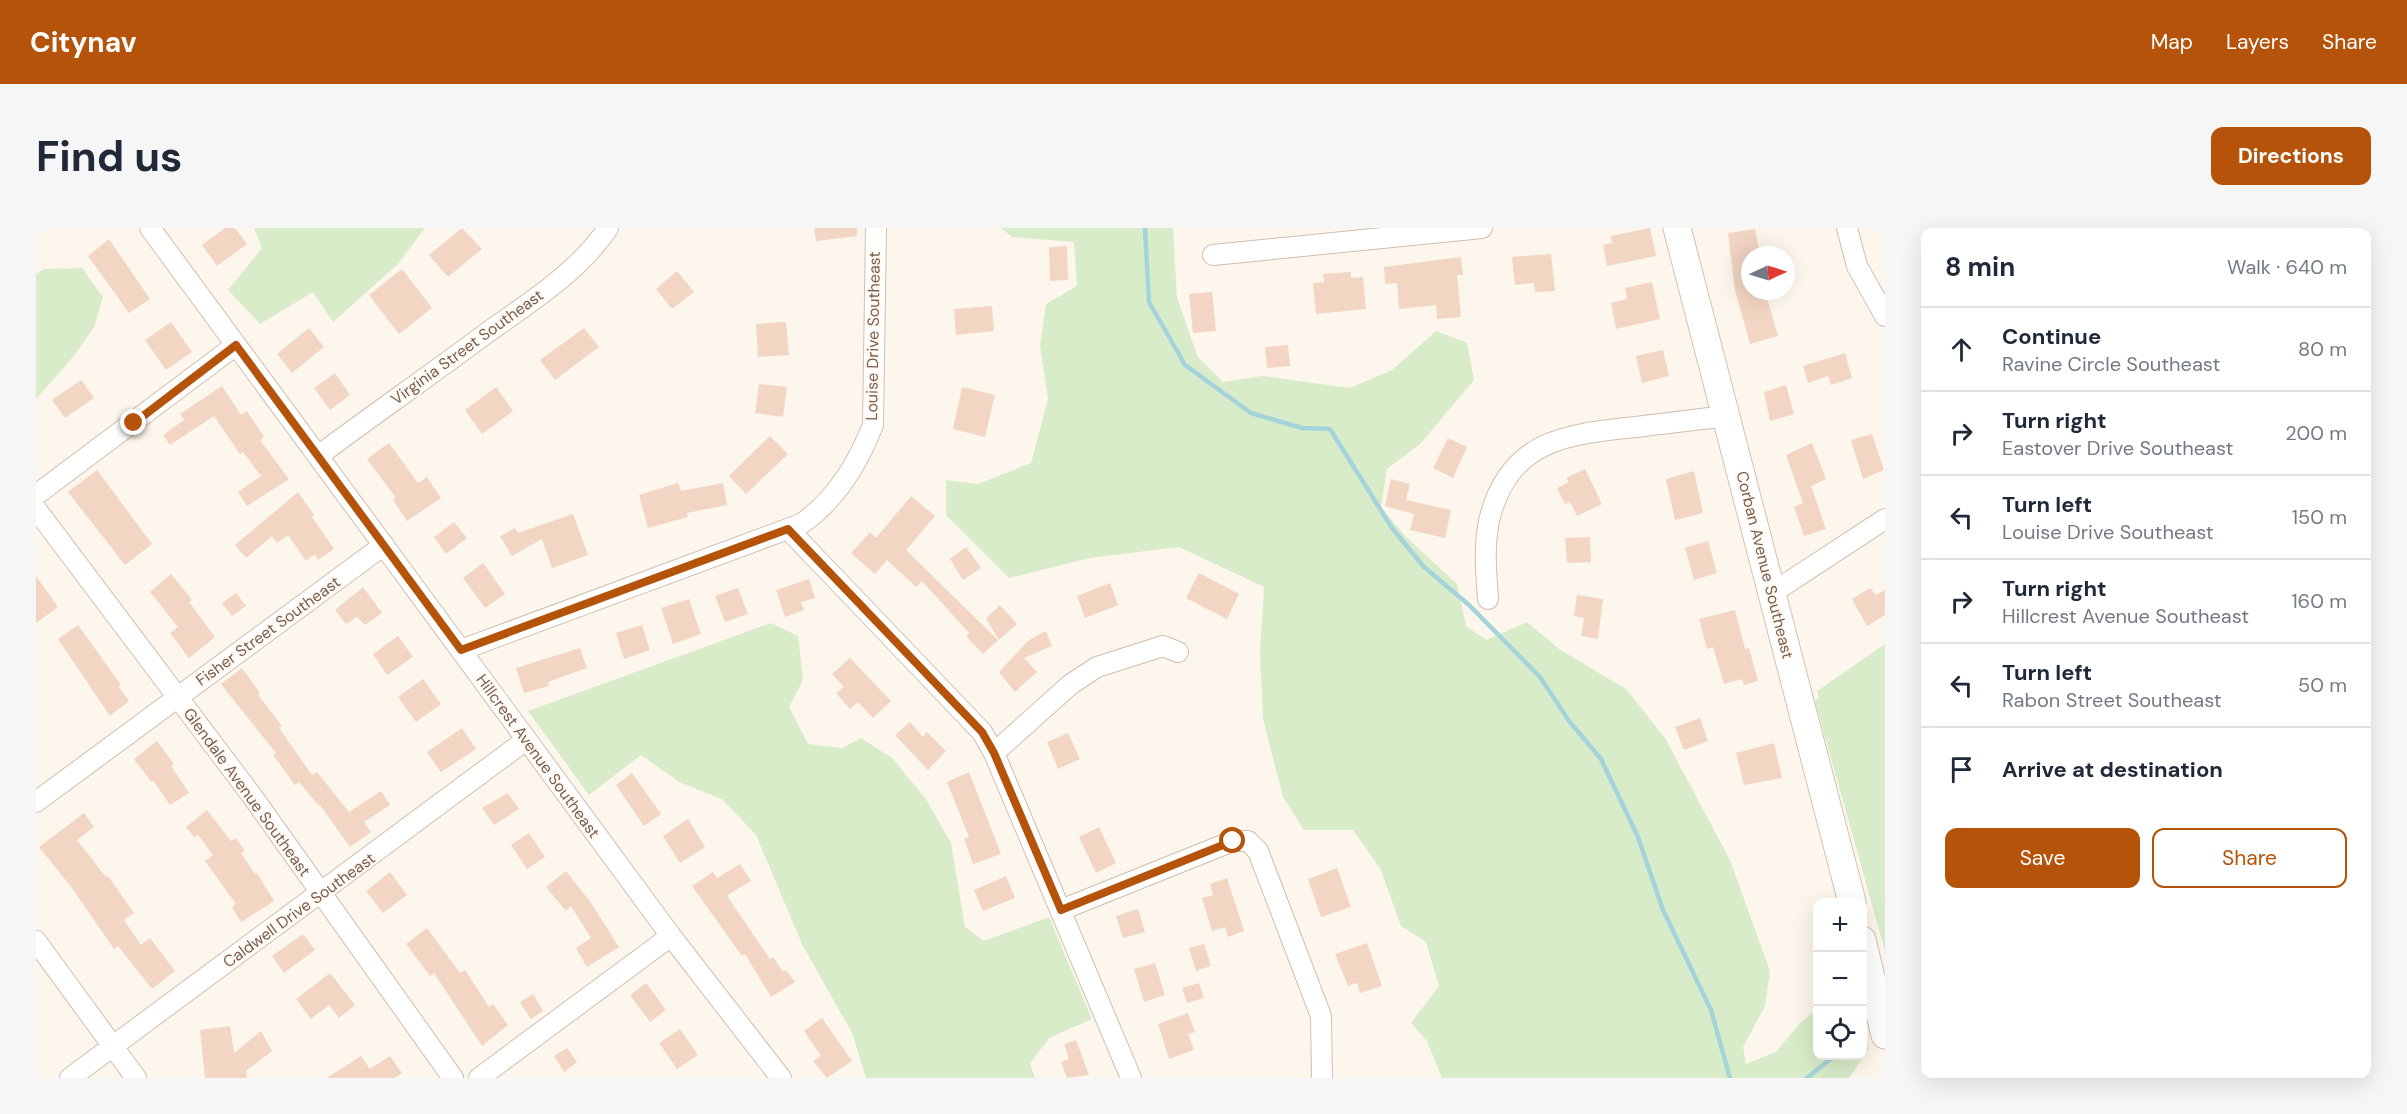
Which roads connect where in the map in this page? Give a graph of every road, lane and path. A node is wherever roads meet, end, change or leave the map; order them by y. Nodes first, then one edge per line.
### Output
1 (150, 228) edge
2 (608, 228) edge
3 (876, 228) edge
4 (1482, 228) edge
5 (1677, 228) edge
6 (1847, 228) edge
7 (1213, 255) dead end
8 (1885, 316) edge
9 (236, 345) junction
10 (1726, 416) junction
11 (318, 456) junction
12 (36, 495) edge
13 (36, 509) edge
14 (1885, 519) edge
15 (788, 529) junction
16 (384, 545) junction
17 (1772, 593) junction
18 (1488, 599) dead end
19 (461, 650) junction
20 (1178, 652) dead end
21 (178, 697) junction
22 (526, 740) junction
23 (994, 753) junction
24 (36, 802) edge
25 (320, 894) junction
26 (1851, 898) edge
27 (1061, 910) junction
28 (671, 936) junction
29 (36, 941) edge
30 (1866, 952) edge
31 (1885, 1035) edge
32 (113, 1046) junction
33 (70, 1078) edge
34 (136, 1078) edge
35 (453, 1078) edge
36 (479, 1078) edge
37 (781, 1078) edge
38 (1131, 1078) edge
39 (1322, 1078) edge

1 - 9 street, Hillcrest Avenue Southeast
2 - 11 street, Virginia Street Southeast
3 - 15 street, Louise Drive Southeast
4 - 7 street
5 - 10 main road, Corban Avenue Southeast
6 - 8 street
9 - 11 street, Hillcrest Avenue Southeast
9 - 12 street
10 - 17 main road, Corban Avenue Southeast
10 - 18 street
11 - 16 street, Hillcrest Avenue Southeast
13 - 21 street, Glendale Avenue Southeast
14 - 17 street
15 - 19 street, Louise Drive Southeast
15 - 23 street
16 - 19 street, Hillcrest Avenue Southeast
16 - 21 street, Fisher Street Southeast
17 - 26 main road, Corban Avenue Southeast
19 - 22 street, Hillcrest Avenue Southeast
20 - 23 street
21 - 24 street, Fisher Street Southeast
21 - 25 street, Glendale Avenue Southeast
22 - 25 street, Caldwell Drive Southeast
22 - 28 street, Hillcrest Avenue Southeast
23 - 27 street
25 - 32 street, Caldwell Drive Southeast
25 - 35 street, Glendale Avenue Southeast
27 - 38 street
27 - 39 street
28 - 36 street
28 - 37 street, Hillcrest Avenue Southeast
29 - 32 street
30 - 31 main road
32 - 33 street, Caldwell Drive Southeast
32 - 34 street

